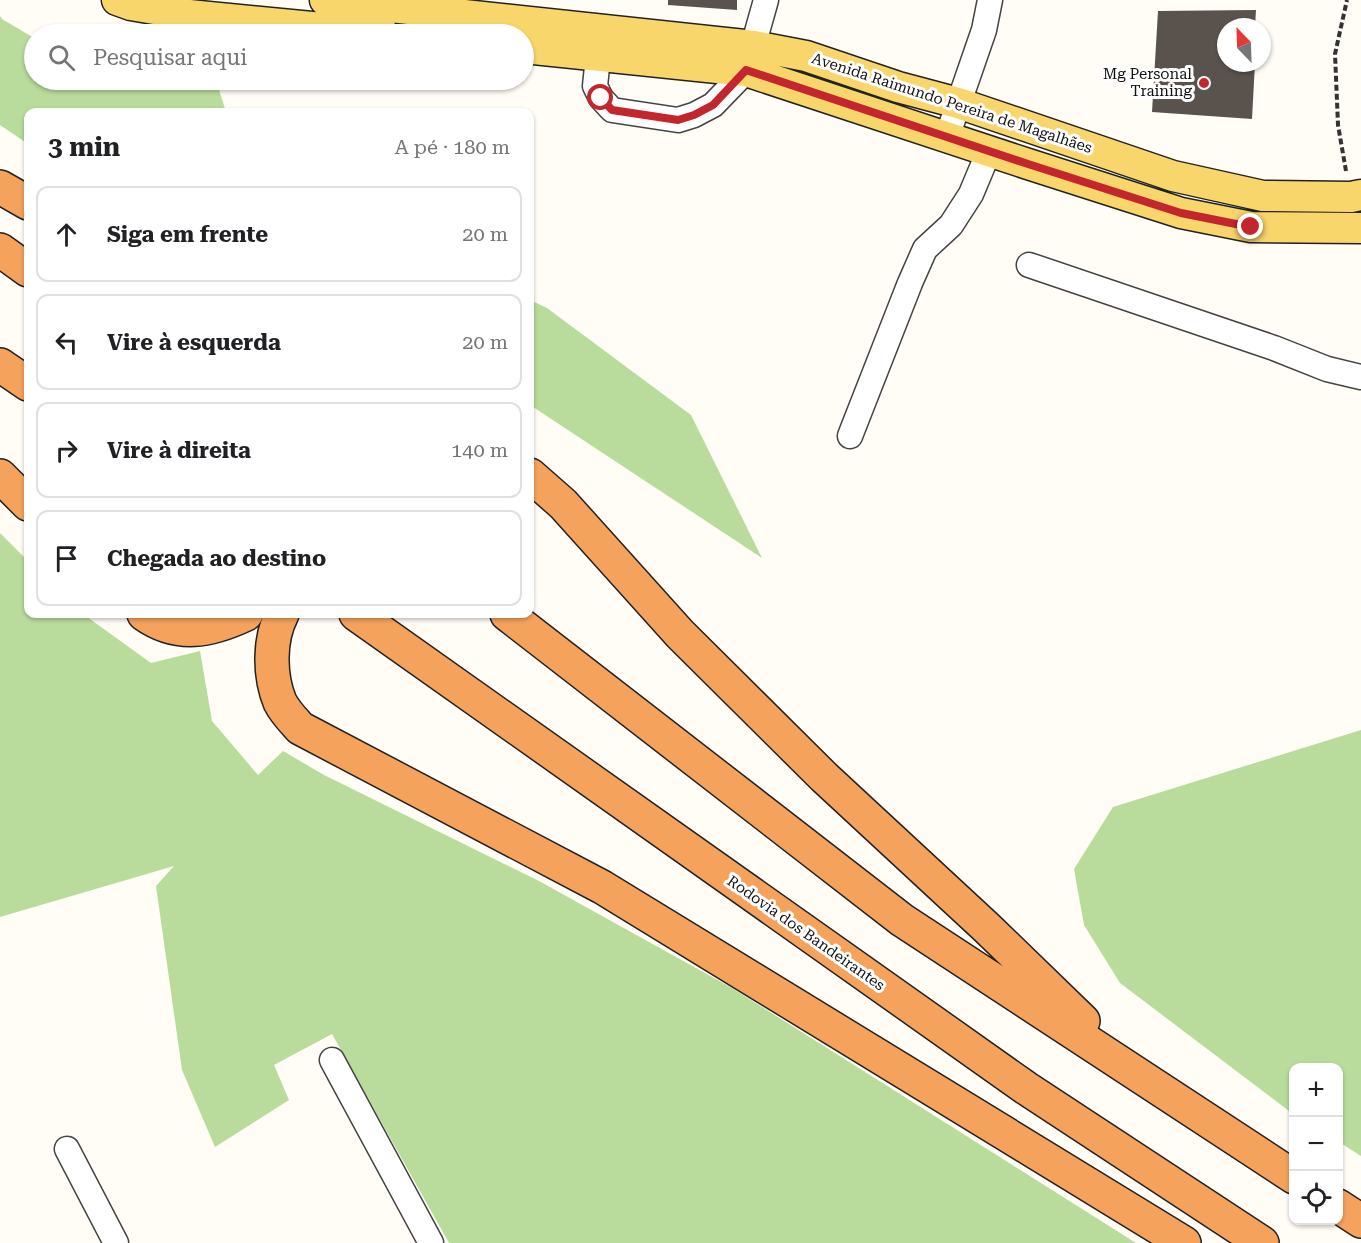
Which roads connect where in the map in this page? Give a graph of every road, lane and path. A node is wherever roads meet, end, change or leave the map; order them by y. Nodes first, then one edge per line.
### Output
1 (117, 0) edge
2 (325, 0) edge
3 (766, 0) edge
4 (990, 0) edge
5 (1347, 0) edge
6 (281, 24) edge
7 (482, 24) edge
8 (534, 32) edge
9 (599, 42) junction
10 (534, 47) edge
11 (750, 58) junction
12 (958, 102) junction
13 (947, 137) junction
14 (989, 151) junction
15 (0, 187) edge
16 (1356, 196) edge
17 (24, 201) edge
18 (1361, 228) edge
19 (0, 250) edge
20 (1029, 265) dead end
21 (24, 267) edge
22 (0, 364) edge
23 (1361, 377) edge
24 (24, 381) edge
25 (850, 436) dead end
26 (0, 476) edge
27 (534, 479) edge
28 (24, 500) edge
29 (150, 618) edge
30 (237, 618) edge
31 (280, 618) edge
32 (512, 618) edge
33 (363, 619) edge
34 (332, 1060) dead end
35 (1141, 1076) junction
36 (67, 1149) dead end
37 (1289, 1174) edge
38 (1343, 1209) edge
39 (1361, 1221) edge
40 (116, 1243) edge
41 (430, 1243) edge
42 (1184, 1243) edge
43 (1262, 1243) edge

1 - 6 main road
2 - 7 main road, Avenida Raimundo Pereira de Magalhães
3 - 11 street
4 - 12 street
5 - 16 path
8 - 9 main road, Avenida Raimundo Pereira de Magalhães
9 - 10 main road, Avenida Raimundo Pereira de Magalhães
9 - 11 main road, Avenida Raimundo Pereira de Magalhães
9 - 11 street
11 - 12 main road, Avenida Raimundo Pereira de Magalhães
11 - 13 main road, Avenida Raimundo Pereira de Magalhães
12 - 13 street
12 - 16 main road, Avenida Raimundo Pereira de Magalhães
13 - 14 main road, Avenida Raimundo Pereira de Magalhães
14 - 18 main road, Avenida Raimundo Pereira de Magalhães
14 - 25 street
15 - 17 highway
19 - 21 highway
20 - 23 street
22 - 24 highway
26 - 28 highway
27 - 35 highway
29 - 30 highway
31 - 42 highway
32 - 35 highway
33 - 43 highway, Rodovia dos Bandeirantes
34 - 41 street
35 - 37 highway
36 - 40 street
38 - 39 highway

